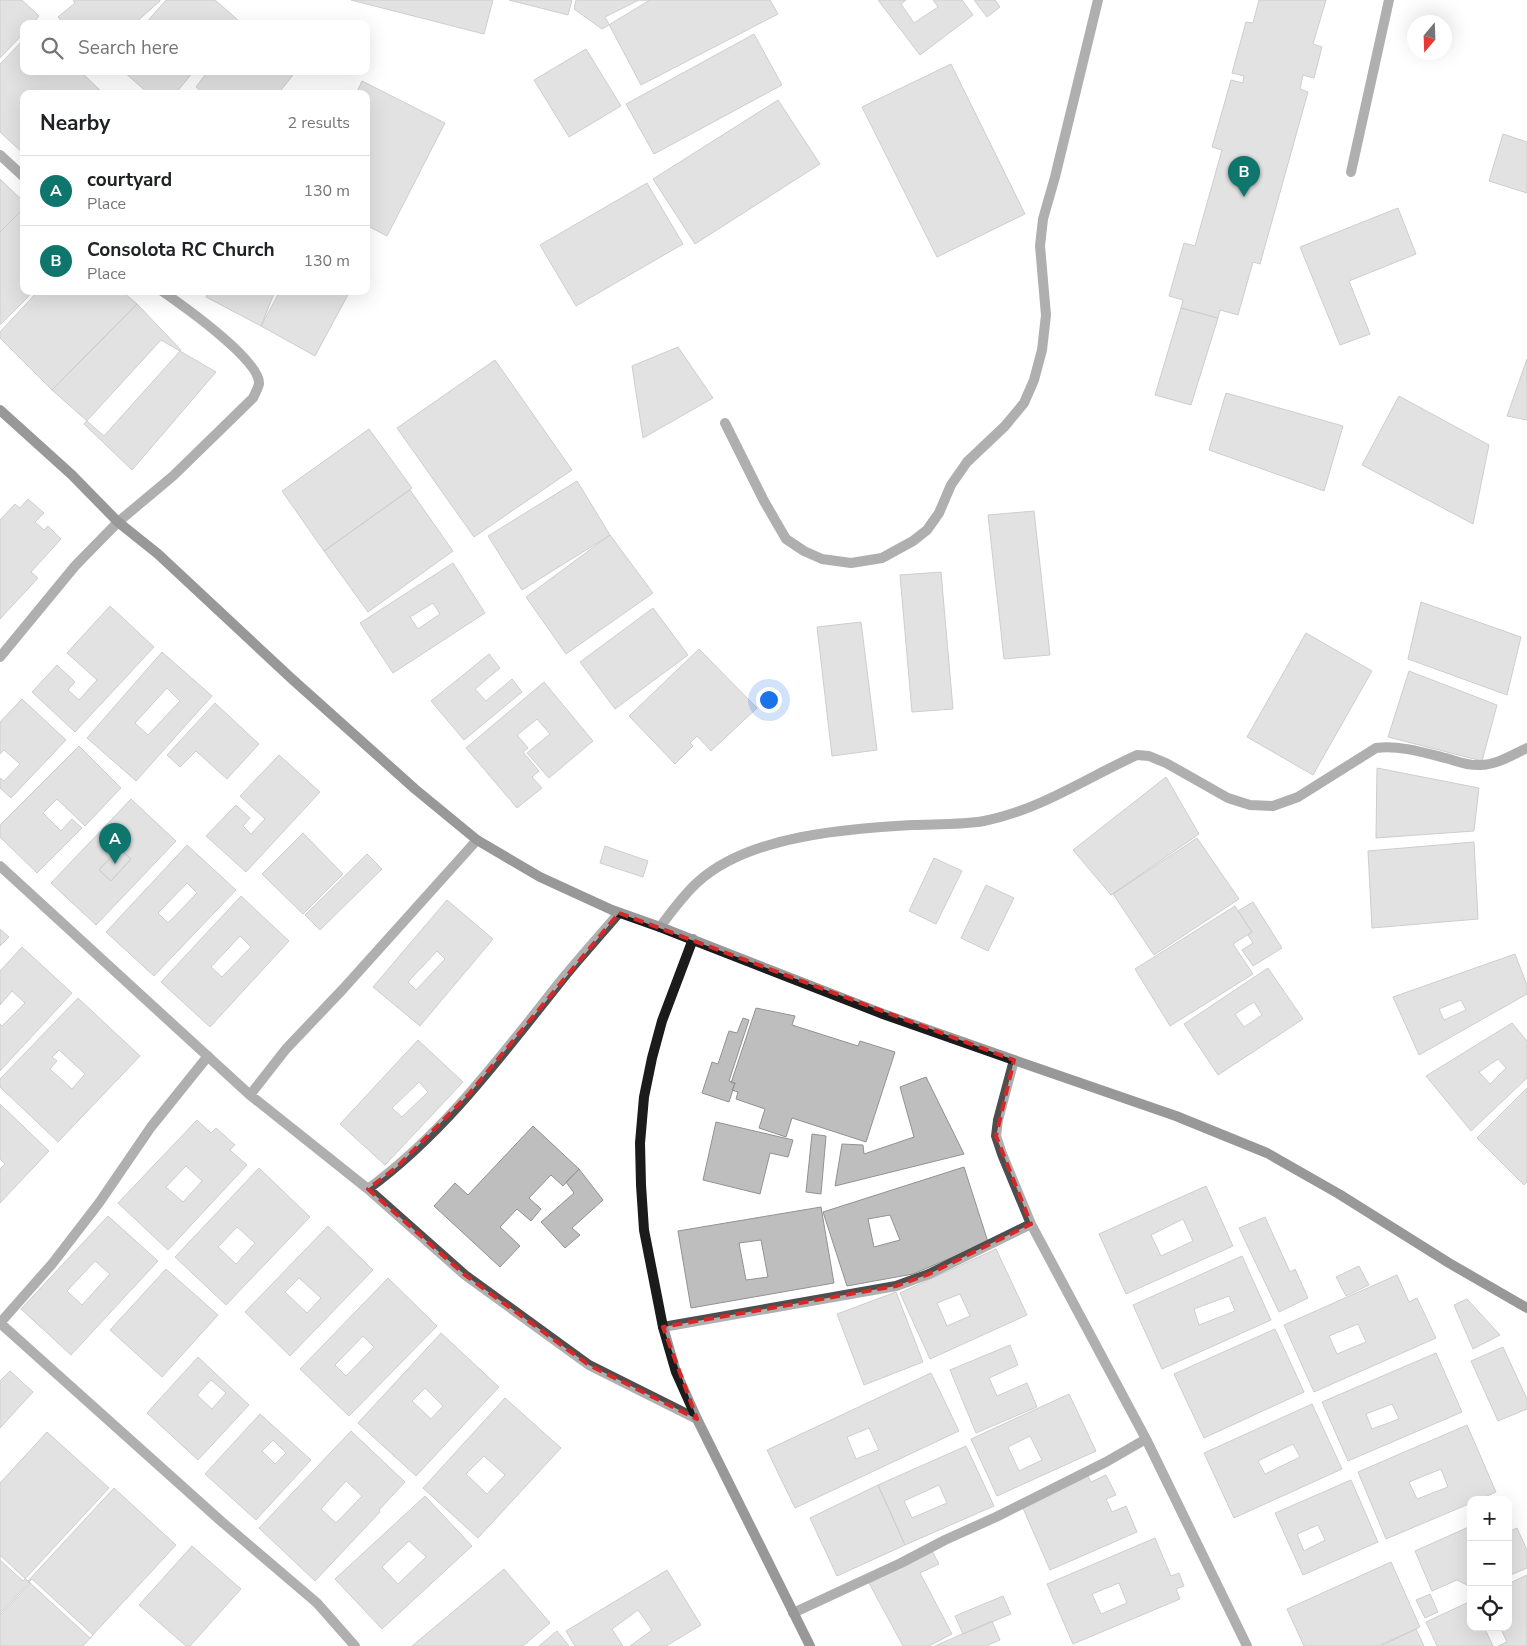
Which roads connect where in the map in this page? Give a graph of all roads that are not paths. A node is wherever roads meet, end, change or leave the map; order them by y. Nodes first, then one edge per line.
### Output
1 (1098, 0) edge
2 (1388, 0) edge
3 (0, 155) edge
4 (1351, 172) dead end
5 (20, 173) edge
6 (168, 295) edge
7 (0, 410) edge
8 (725, 423) dead end
9 (118, 522) junction
10 (0, 657) edge
11 (1527, 748) edge
12 (477, 840) junction
13 (0, 866) edge
14 (619, 913) junction
15 (660, 927) junction
16 (693, 939) junction
17 (208, 1056) junction
18 (1014, 1060) junction
19 (250, 1094) junction
20 (368, 1189) junction
21 (1031, 1224) junction
22 (1527, 1308) edge
23 (663, 1327) junction
24 (697, 1419) junction
25 (1146, 1439) junction
26 (793, 1613) junction
27 (355, 1646) edge
28 (810, 1646) edge
29 (1247, 1646) edge

1 - 8 street
2 - 4 street
3 - 5 street
6 - 9 street
7 - 9 street
9 - 10 street
9 - 12 street
11 - 15 street
12 - 14 street
12 - 19 street
13 - 17 street
14 - 15 street
14 - 20 street
15 - 16 street
16 - 18 street
16 - 23 street
17 - 19 street
17 - 27 street
18 - 21 street
18 - 22 street
19 - 20 street
20 - 24 street
21 - 23 street
21 - 25 street
23 - 24 street
24 - 26 street
25 - 26 street
25 - 29 street
26 - 28 street

